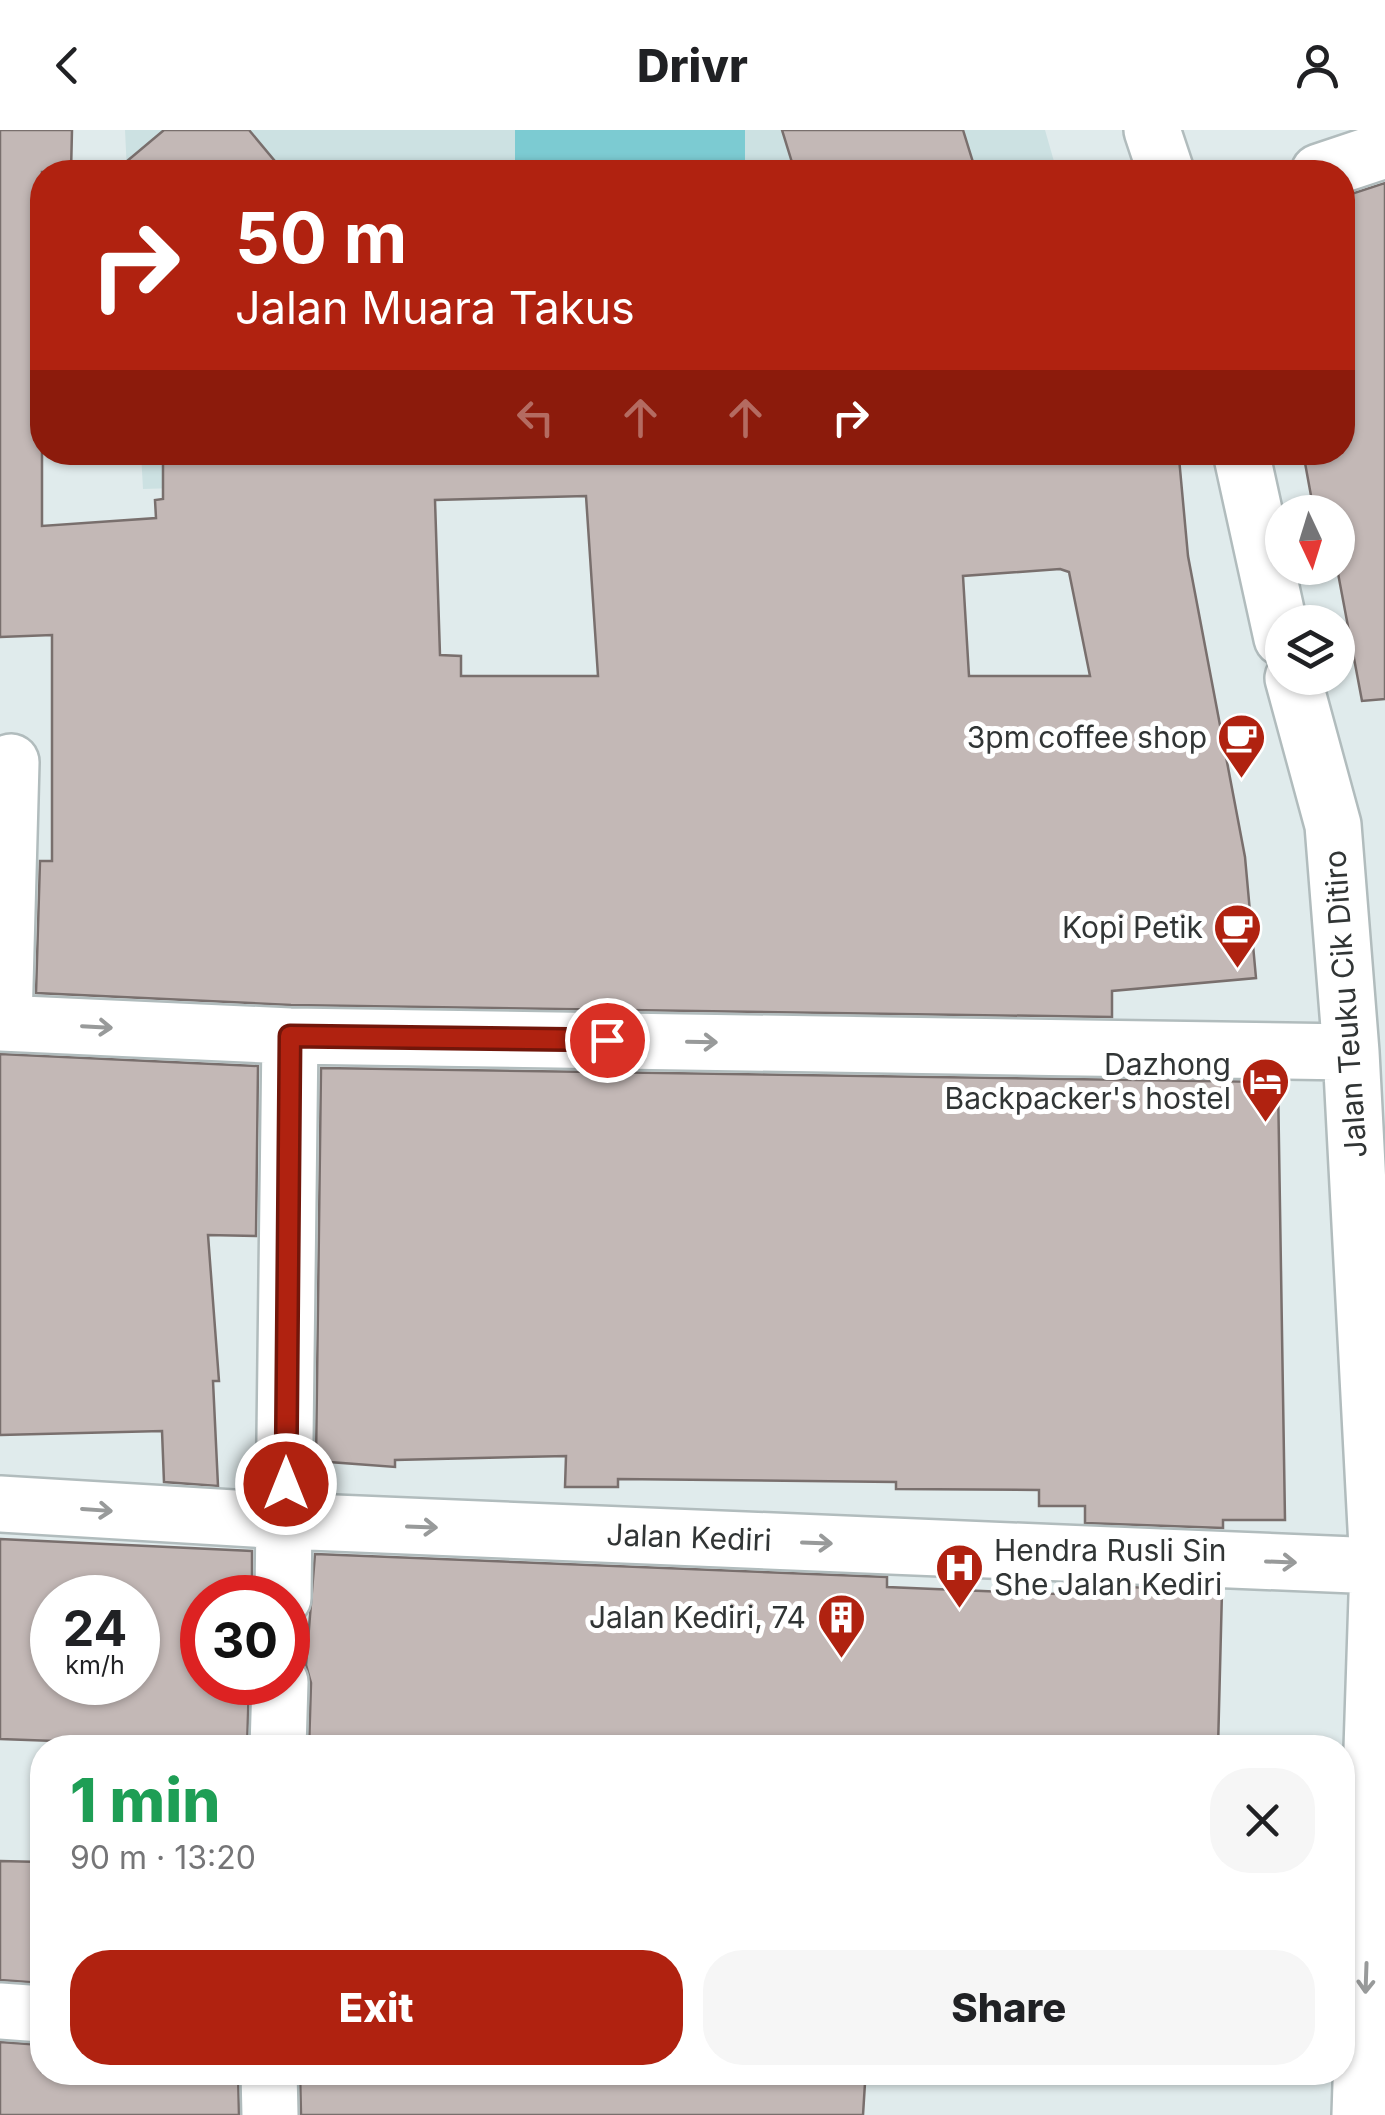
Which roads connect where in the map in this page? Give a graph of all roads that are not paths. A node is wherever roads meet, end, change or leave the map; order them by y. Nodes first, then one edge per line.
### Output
1 (1152, 130) edge
2 (1385, 150) edge
3 (1162, 160) edge
4 (1355, 160) edge
5 (1245, 465) edge
6 (1275, 605) edge
7 (1298, 695) edge
8 (11, 762) dead end
9 (2, 1023) edge
10 (290, 1036) junction
11 (1351, 1052) junction
12 (0, 1504) edge
13 (286, 1522) junction
14 (1378, 1566) junction
15 (284, 1575) edge
16 (279, 1705) edge
17 (278, 1735) edge
18 (0, 2011) edge
19 (30, 2013) edge
20 (1363, 2069) edge
21 (269, 2085) edge
22 (270, 2115) edge

1 - 3 street
2 - 4 street
5 - 6 street
7 - 11 street, Jalan Teuku Cik Ditiro
8 - 9 street
9 -> 10 street
10 -> 11 street
10 - 13 street
11 - 14 street, Jalan Teuku Cik Ditiro
12 -> 13 street, Jalan Kediri
13 -> 14 street, Jalan Kediri
13 - 15 street
14 -> 20 street, Jalan Teuku Cik Ditiro
16 - 17 street
18 - 19 street
21 - 22 street

